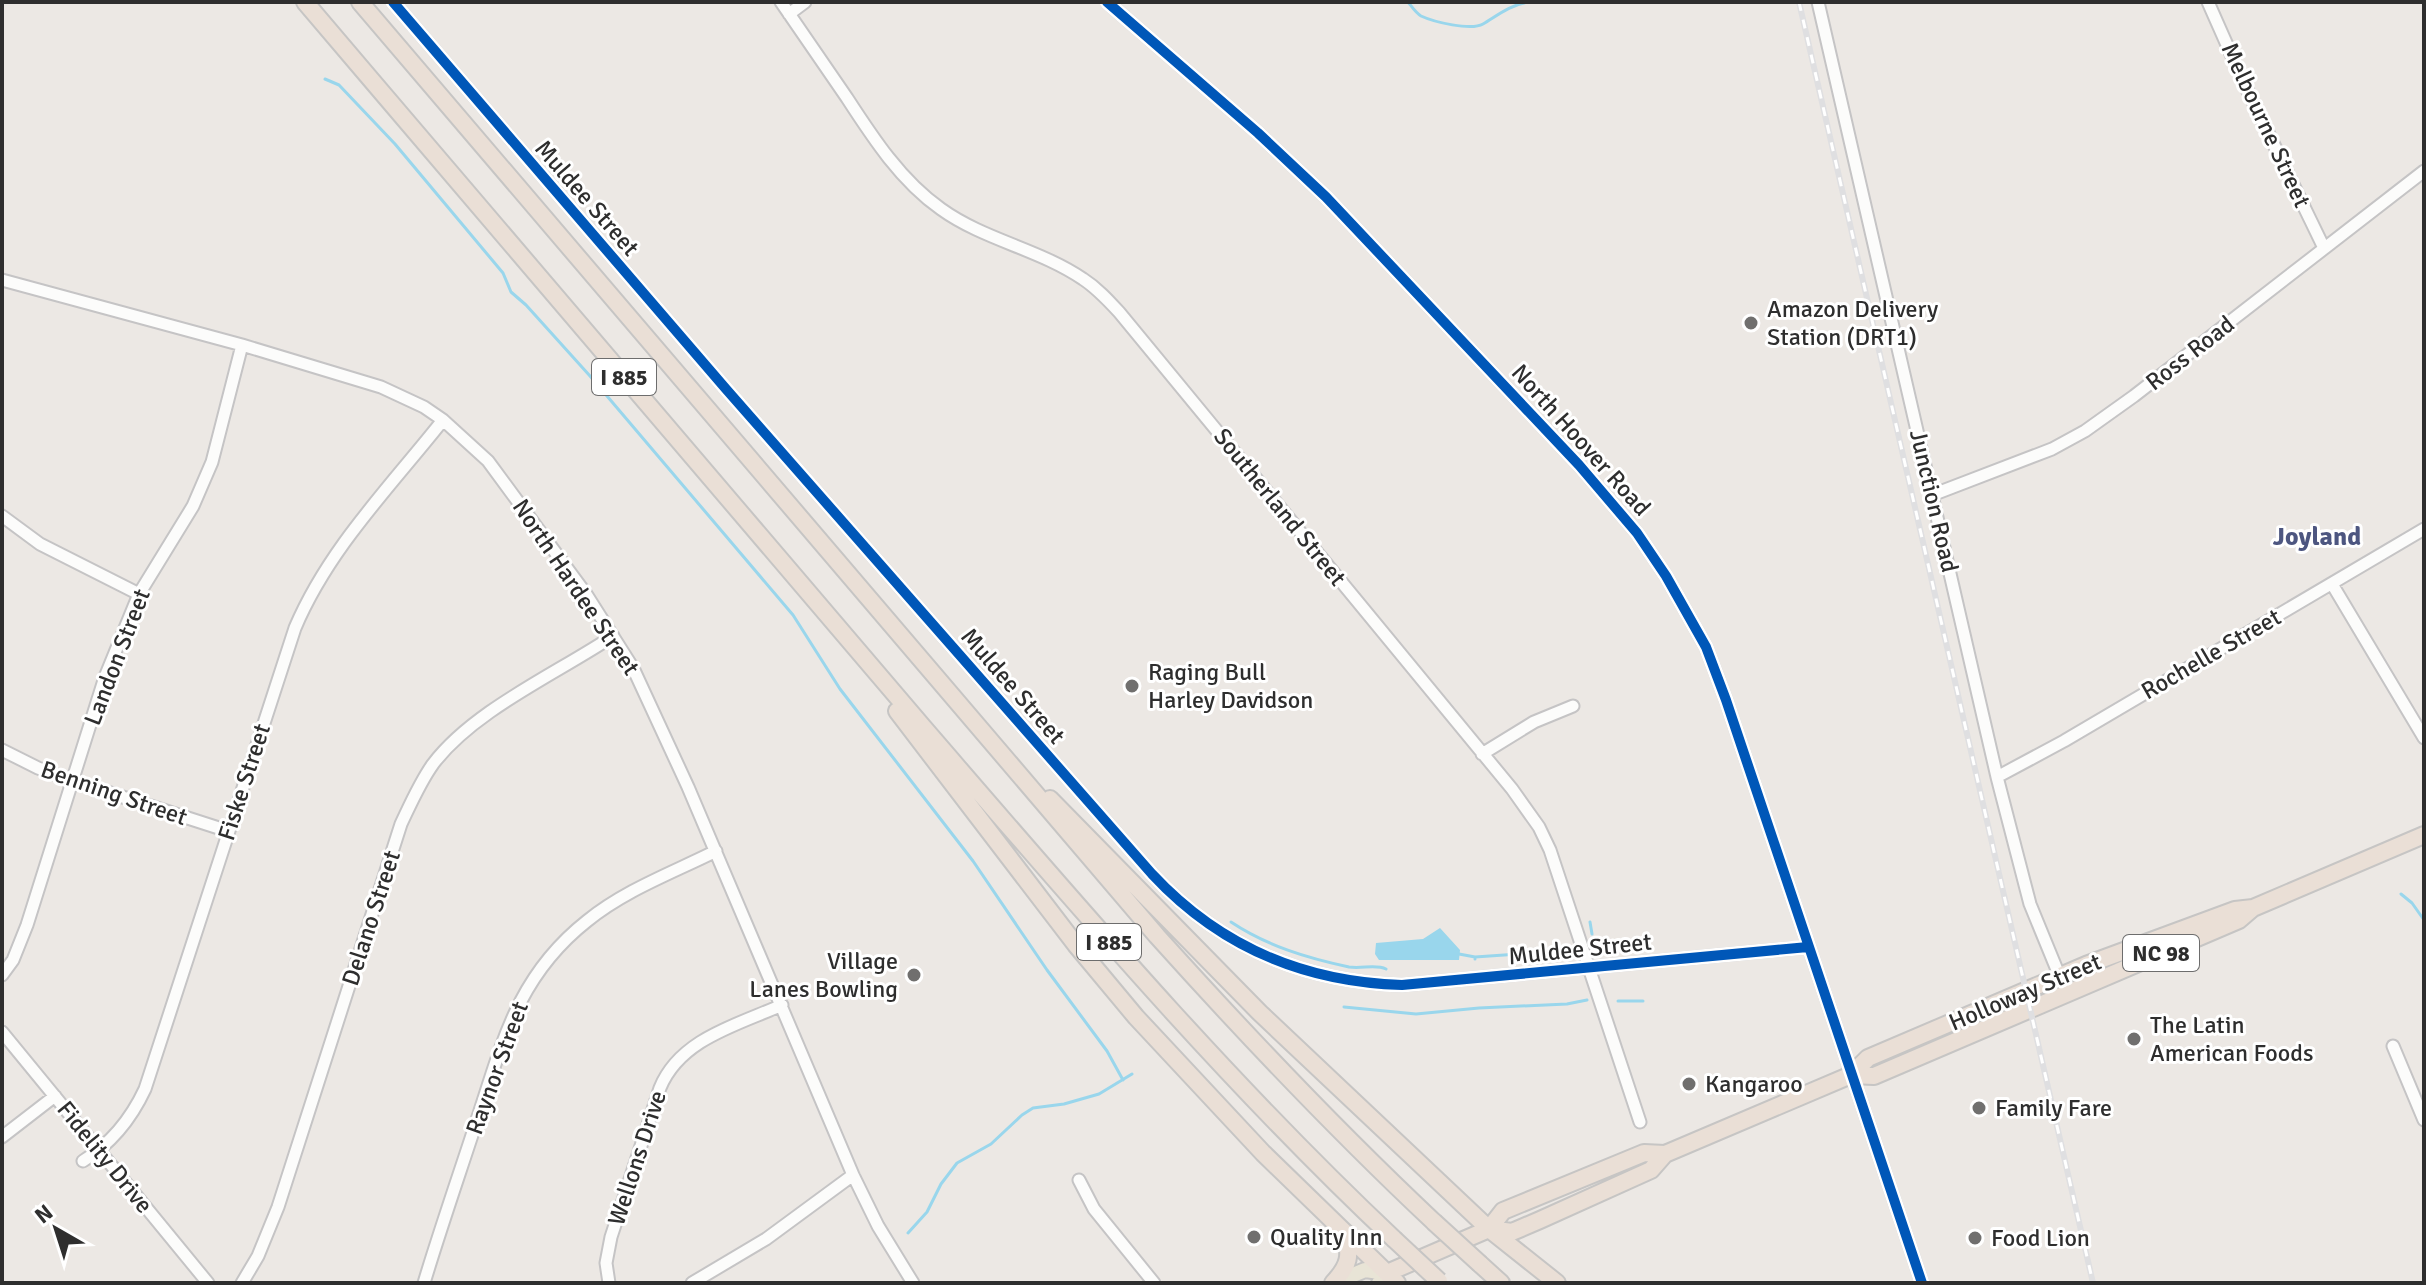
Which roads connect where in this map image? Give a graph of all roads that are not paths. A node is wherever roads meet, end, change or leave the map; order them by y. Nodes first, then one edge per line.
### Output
1 (305, 2) edge
2 (360, 2) edge
3 (393, 2) edge
4 (781, 2) edge
5 (805, 2) edge
6 (1107, 2) edge
7 (1818, 2) edge
8 (2208, 2) edge
9 (789, 14) junction
10 (2424, 171) edge
11 (2324, 248) junction
12 (2, 280) edge
13 (242, 345) junction
14 (443, 420) junction
15 (1932, 495) junction
16 (2, 516) edge
17 (2424, 529) edge
18 (2332, 584) junction
19 (139, 594) junction
20 (840, 631) junction
21 (613, 636) junction
22 (1573, 706) dead end
23 (2424, 738) edge
24 (2, 750) edge
25 (1482, 754) junction
26 (1012, 767) junction
27 (1997, 777) junction
28 (73, 781) junction
29 (228, 831) junction
30 (2424, 835) edge
31 (716, 851) junction
32 (2253, 908) junction
33 (1808, 947) junction
34 (1590, 968) junction
35 (2, 975) edge
36 (2060, 976) junction
37 (2067, 994) junction
38 (782, 1005) junction
39 (2, 1032) edge
40 (2393, 1046) dead end
41 (1851, 1075) junction
42 (55, 1096) junction
43 (2424, 1120) edge
44 (1640, 1122) dead end
45 (2, 1137) edge
46 (100, 1149) junction
47 (1665, 1154) junction
48 (83, 1161) dead end
49 (853, 1175) junction
50 (1079, 1180) dead end
51 (1540, 1220) junction
52 (1489, 1229) junction
53 (1343, 1232) junction
54 (1539, 1268) junction
55 (1388, 1280) edge
56 (1440, 1282) edge
57 (208, 1283) edge
58 (242, 1283) edge
59 (424, 1283) edge
60 (609, 1283) edge
61 (692, 1283) edge
62 (913, 1283) edge
63 (1154, 1283) edge
64 (1334, 1283) edge
65 (1501, 1283) edge
66 (1557, 1283) edge
67 (1922, 1283) edge

1 - 20 highway, I 885
2 - 26 highway, I 885
3 - 34 street, Muldee Street
4 - 9 street, Southerland Street
5 - 9 street
6 - 33 street, North Hoover Road
7 - 15 street, Junction Road
8 - 11 street, Melbourne Street
9 - 25 street, Southerland Street
10 - 11 street, Ross Road
11 - 15 street, Ross Road
12 - 13 street, North Hardee Street
13 - 14 street, North Hardee Street
13 - 19 street, Landon Street
14 - 21 street, North Hardee Street
14 - 29 street, Fiske Street
15 - 27 street, Junction Road
16 - 19 street
17 - 18 street, Rochelle Street
18 - 23 street
18 - 27 street, Rochelle Street
19 - 28 street, Landon Street
20 - 53 highway
20 - 56 highway, I 885, bridge
21 - 31 street, North Hardee Street
21 - 58 street, Delano Street
22 - 25 street
24 - 28 street, Benning Street
25 - 34 street, Southerland Street
26 - 52 highway
26 - 65 highway, I 885, bridge
27 - 36 street, Junction Road
28 - 29 street, Benning Street
28 - 35 street, Landon Street
29 - 46 street, Fiske Street
30 - 32 highway, Holloway Street / NC 98
31 - 38 street, North Hardee Street
31 - 59 street, Raynor Street
32 - 36 highway, Holloway Street / NC 98
32 - 37 highway, Holloway Street / NC 98
33 - 34 street, Muldee Street
33 - 41 street, North Hoover Road
34 - 44 street, Southerland Street
36 - 37 street, Junction Road
36 - 41 highway, Holloway Street / NC 98
37 - 41 highway, Holloway Street / NC 98
38 - 49 street, North Hardee Street
38 - 60 street, Wellons Drive
39 - 42 street, Fidelity Drive
40 - 43 street
41 - 47 highway, Holloway Street / NC 98
41 - 67 street, North Hoover Road
42 - 45 street
42 - 46 street, Fidelity Drive
46 - 48 street, Fiske Street
46 - 57 street, Fidelity Drive
47 - 51 highway, Holloway Street / NC 98
47 - 52 highway, Holloway Street / NC 98
49 - 61 street
49 - 62 street, North Hardee Street
50 - 63 street
51 - 52 highway, Holloway Street / NC 98
51 - 54 highway
52 - 54 highway
52 - 55 highway, Holloway Street
53 - 55 highway
53 - 64 highway
54 - 66 highway
55 - 64 main road, Holloway Street

